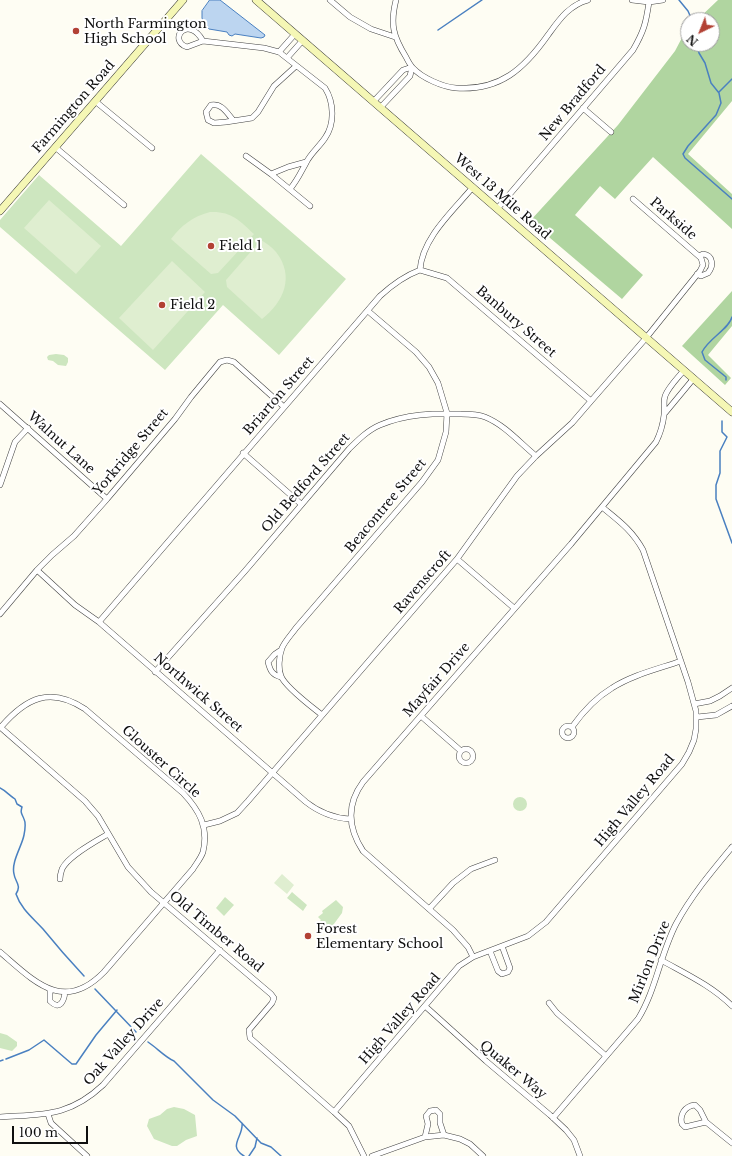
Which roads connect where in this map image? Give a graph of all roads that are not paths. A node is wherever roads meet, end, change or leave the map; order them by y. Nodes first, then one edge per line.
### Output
1 (183, 0) edge
2 (256, 0) edge
3 (330, 0) edge
4 (396, 0) edge
5 (588, 0) edge
6 (632, 0) edge
7 (663, 0) edge
8 (649, 2) junction
9 (295, 34) junction
10 (395, 37) junction
11 (302, 40) junction
12 (203, 41) junction
13 (279, 52) junction
14 (287, 58) junction
15 (296, 66) junction
16 (412, 68) junction
17 (95, 101) junction
18 (373, 102) junction
19 (380, 108) junction
20 (583, 108) junction
21 (234, 120) junction
22 (611, 132) dead end
23 (54, 147) junction
24 (152, 148) dead end
25 (246, 156) dead end
26 (306, 162) junction
27 (271, 174) junction
28 (473, 188) junction
29 (290, 189) junction
30 (633, 199) dead end
31 (124, 205) dead end
32 (310, 206) dead end
33 (497, 209) junction
34 (0, 211) edge
35 (699, 256) junction
36 (420, 270) junction
37 (697, 274) junction
38 (368, 311) junction
39 (646, 338) junction
40 (684, 370) junction
41 (694, 378) junction
42 (591, 401) junction
43 (0, 404) edge
44 (284, 407) junction
45 (731, 410) edge
46 (447, 413) junction
47 (665, 414) junction
48 (28, 428) junction
49 (244, 454) junction
50 (536, 456) junction
51 (0, 485) edge
52 (107, 498) junction
53 (301, 504) junction
54 (602, 507) junction
55 (457, 559) junction
56 (38, 570) junction
57 (514, 608) junction
58 (0, 614) edge
59 (99, 622) junction
60 (281, 650) junction
61 (681, 661) junction
62 (155, 672) junction
63 (281, 677) junction
64 (732, 688) edge
65 (694, 704) junction
66 (732, 706) edge
67 (322, 715) junction
68 (421, 716) junction
69 (697, 717) junction
70 (0, 727) edge
71 (572, 727) dead end
72 (461, 751) dead end
73 (272, 772) junction
74 (350, 819) junction
75 (204, 825) junction
76 (108, 834) junction
77 (732, 847) edge
78 (495, 860) dead end
79 (60, 879) dead end
80 (164, 903) junction
81 (429, 909) junction
82 (502, 946) junction
83 (220, 950) junction
84 (490, 951) junction
85 (0, 952) edge
86 (474, 957) junction
87 (662, 960) junction
88 (50, 990) junction
89 (65, 992) junction
90 (549, 1003) dead end
91 (425, 1006) junction
92 (732, 1006) edge
93 (606, 1056) junction
94 (334, 1112) junction
95 (48, 1114) junction
96 (0, 1117) edge
97 (553, 1118) junction
98 (706, 1122) junction
99 (444, 1135) junction
100 (425, 1137) junction
101 (732, 1142) edge
102 (87, 1156) edge
103 (364, 1156) edge
104 (372, 1156) edge
105 (483, 1156) edge
106 (580, 1156) edge

1 - 17 street, Farmington Road
2 - 9 street, West 13 Mile Road
3 - 10 street
4 - 10 street
5 - 16 street
6 - 8 street
7 - 8 street
8 - 20 street, New Bradford
9 - 11 street, West 13 Mile Road
9 - 13 street
10 - 16 street
11 - 14 street
11 - 18 street, West 13 Mile Road
12 - 12 street
12 - 13 street
13 - 14 street
14 - 15 street
15 - 21 street
15 - 26 street
16 - 18 street
16 - 19 street
17 - 23 street, Farmington Road
17 - 24 street
18 - 19 street, West 13 Mile Road
19 - 28 street, West 13 Mile Road
20 - 22 street
20 - 33 street, New Bradford
21 - 21 street
23 - 31 street
23 - 34 street, Farmington Road
25 - 27 street
26 - 27 street
26 - 29 street
27 - 29 street
28 - 33 street, West 13 Mile Road
28 - 36 street
29 - 32 street
30 - 35 street, Parkside
33 - 39 street, West 13 Mile Road
35 - 37 street, Parkside
35 - 37 street, Parkside
36 - 38 street, Briarton Street
36 - 42 street, Banbury Street
37 - 39 street, Parkside
38 - 44 street, Briarton Street
38 - 46 street, Beacontree Street
39 - 40 street, West 13 Mile Road
39 - 42 street, Ravenscroft
40 - 41 street, West 13 Mile Road
40 - 47 street, Mayfair Drive
41 - 45 street, West 13 Mile Road
41 - 47 street, Mayfair Drive
42 - 50 street, Ravenscroft
43 - 48 street, Walnut Lane
44 - 49 street, Briarton Street
44 - 52 street, Yorkridge Street
46 - 50 street, Old Bedford Street
46 - 53 street, Old Bedford Street
46 - 60 street, Beacontree Street
47 - 54 street, Mayfair Drive
48 - 51 street
48 - 52 street, Walnut Lane
49 - 53 street
49 - 59 street, Briarton Street
50 - 55 street, Ravenscroft
52 - 56 street, Yorkridge Street
53 - 62 street, Old Bedford Street
54 - 57 street, Mayfair Drive
54 - 61 street, High Valley Road
55 - 57 street
55 - 67 street, Ravenscroft
56 - 58 street, Yorkridge Street
56 - 59 street, Northwick Street
57 - 68 street, Mayfair Drive
59 - 62 street, Northwick Street
60 - 63 street
60 - 63 street, Beacontree Street
61 - 65 street, High Valley Road
61 - 71 street
62 - 73 street, Northwick Street
63 - 67 street, Beacontree Street
64 - 65 street
65 - 69 street, High Valley Road
66 - 69 street
67 - 73 street, Ravenscroft
68 - 72 street
68 - 74 street, Mayfair Drive
69 - 82 street, High Valley Road
70 - 75 street, Glouster Circle
70 - 76 street, Old Timber Road
73 - 74 street, Northwick Street
73 - 75 street, Ravenscroft
74 - 81 street
75 - 80 street, Glouster Circle
76 - 79 street
76 - 80 street, Old Timber Road
77 - 87 street, Mirlon Drive
78 - 81 street
80 - 83 street, Old Timber Road
80 - 89 street, Glouster Circle
81 - 86 street
82 - 84 street, High Valley Road
82 - 84 street
83 - 94 street, Old Timber Road
83 - 95 street, Oak Valley Drive
84 - 86 street, High Valley Road
85 - 88 street, Glouster Circle
86 - 91 street, High Valley Road
87 - 92 street
87 - 93 street, Mirlon Drive
88 - 89 street, Glouster Circle
88 - 89 street
90 - 93 street
91 - 94 street, High Valley Road
91 - 97 street, Quaker Way
93 - 97 street, Mirlon Drive
94 - 103 street, Old Timber Road
95 - 96 street, Oak Valley Drive
95 - 102 street
97 - 106 street, Quaker Way
98 - 98 street
98 - 101 street
99 - 100 street
99 - 100 street
99 - 105 street
100 - 104 street

